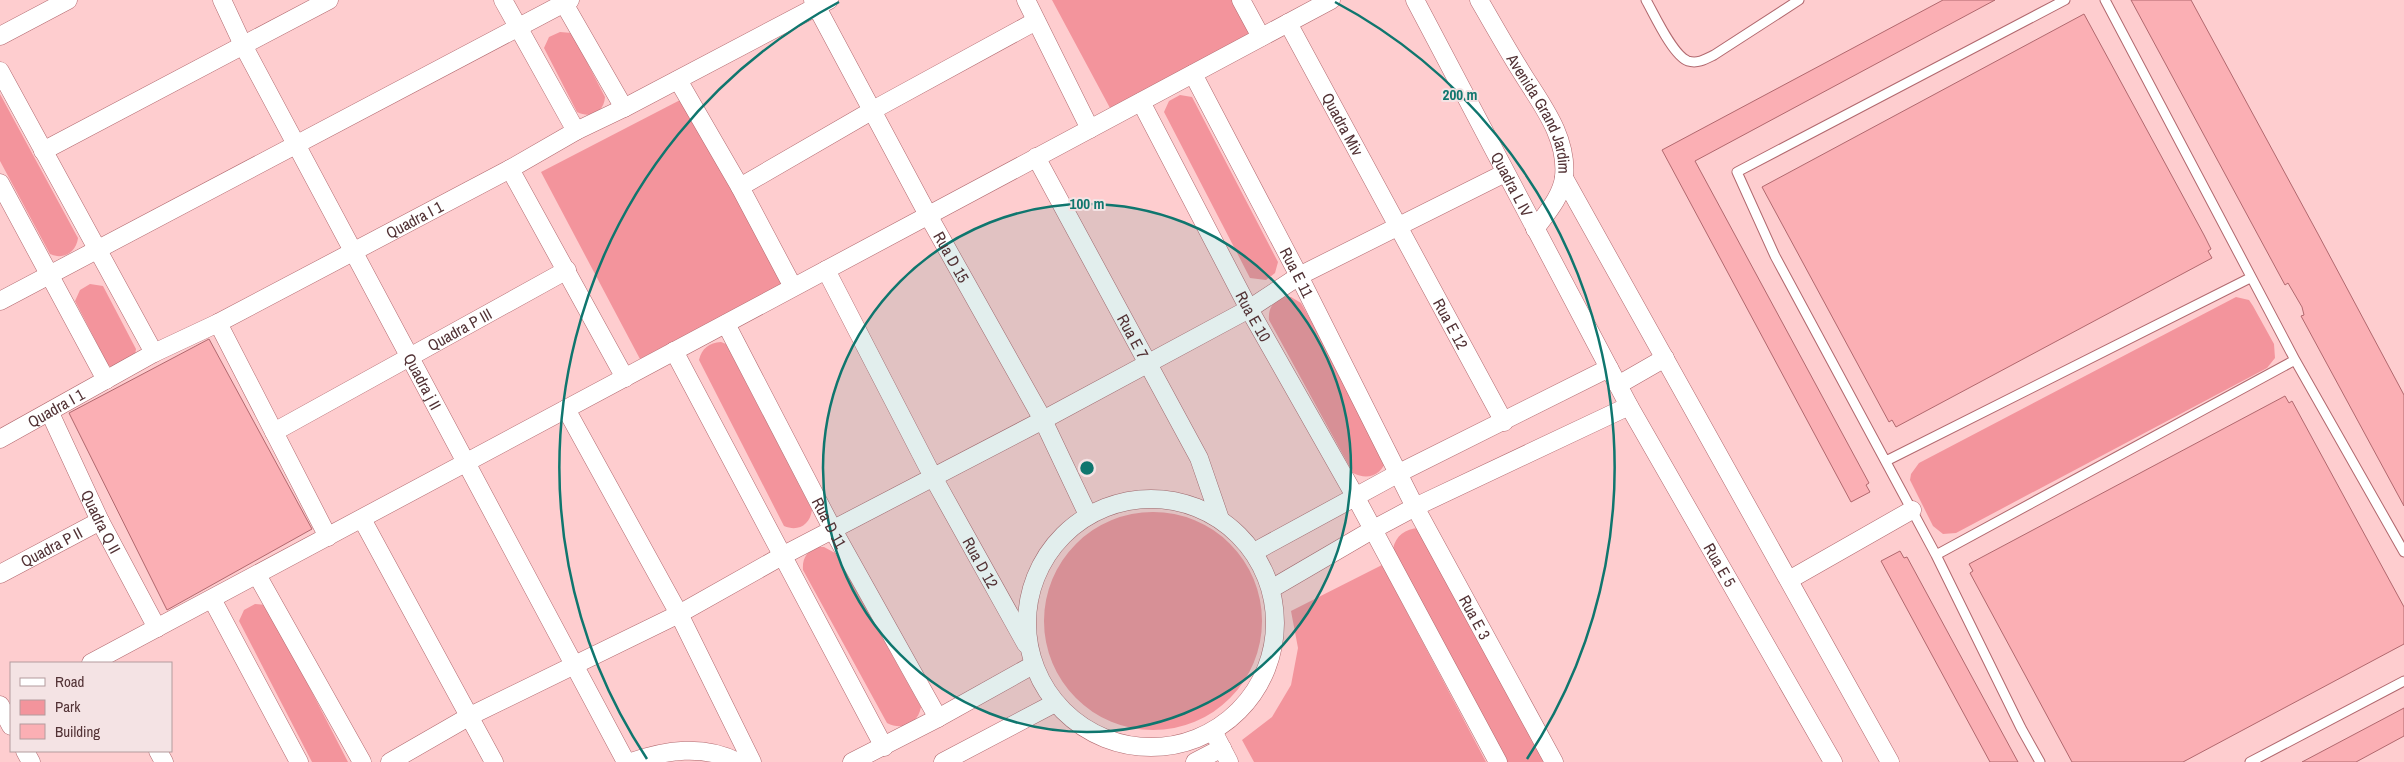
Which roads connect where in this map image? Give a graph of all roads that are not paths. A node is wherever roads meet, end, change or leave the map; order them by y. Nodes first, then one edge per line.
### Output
1 (68, 0) edge
2 (222, 0) edge
3 (329, 0) edge
4 (503, 0) edge
5 (1026, 0) edge
6 (1241, 0) edge
7 (1331, 0) edge
8 (1415, 0) edge
9 (1479, 0) edge
10 (1646, 0) edge
11 (1799, 0) edge
12 (2066, 0) edge
13 (2105, 0) edge
14 (565, 1) edge
15 (819, 2) edge
16 (1036, 21) junction
17 (1288, 23) junction
18 (516, 27) junction
19 (0, 36) edge
20 (1261, 37) junction
21 (243, 45) junction
22 (0, 71) edge
23 (1193, 74) junction
24 (678, 80) junction
25 (1141, 102) junction
26 (624, 108) junction
27 (874, 110) junction
28 (1090, 128) junction
29 (576, 131) junction
30 (296, 144) junction
31 (43, 151) junction
32 (1036, 158) junction
33 (510, 168) junction
34 (1505, 173) junction
35 (1564, 178) junction
36 (0, 183) edge
37 (740, 187) junction
38 (928, 215) junction
39 (1399, 225) junction
40 (1535, 229) junction
41 (97, 250) junction
42 (354, 252) junction
43 (567, 270) junction
44 (826, 270) junction
45 (50, 275) junction
46 (1300, 276) junction
47 (2250, 278) junction
48 (793, 288) junction
49 (0, 301) edge
50 (1249, 309) junction
51 (218, 323) junction
52 (726, 324) junction
53 (674, 352) junction
54 (154, 353) junction
55 (410, 358) junction
56 (1666, 358) junction
57 (2294, 360) junction
58 (1149, 364) junction
59 (1609, 368) junction
60 (625, 378) junction
61 (106, 380) junction
62 (1618, 385) junction
63 (1629, 406) junction
64 (566, 409) junction
65 (50, 412) junction
66 (1042, 420) junction
67 (1504, 422) junction
68 (274, 432) junction
69 (0, 439) edge
70 (1886, 461) junction
71 (466, 462) junction
72 (1399, 473) junction
73 (933, 477) junction
74 (1355, 496) junction
75 (1416, 507) junction
76 (1912, 510) junction
77 (1088, 515) junction
78 (362, 519) junction
79 (1220, 519) junction
80 (100, 521) junction
81 (833, 530) junction
82 (1372, 530) junction
83 (328, 537) junction
84 (1254, 552) junction
85 (2404, 552) edge
86 (1936, 555) junction
87 (782, 556) junction
88 (0, 574) edge
89 (257, 575) junction
90 (1789, 580) junction
91 (1271, 589) junction
92 (212, 599) junction
93 (679, 614) junction
94 (157, 628) junction
95 (1028, 648) junction
96 (102, 661) edge
97 (1033, 665) junction
98 (575, 666) junction
99 (2404, 681) edge
100 (1055, 703) junction
101 (470, 716) junction
102 (938, 718) junction
103 (884, 747) junction
104 (1222, 748) edge
105 (964, 757) edge
106 (300, 762) edge
107 (362, 762) edge
108 (390, 762) edge
109 (494, 762) edge
110 (626, 762) edge
111 (631, 762) edge
112 (738, 762) edge
113 (752, 762) edge
114 (852, 762) edge
115 (943, 762) edge
116 (1195, 762) edge
117 (1498, 762) edge
118 (1554, 762) edge
119 (1833, 762) edge
120 (1890, 762) edge
121 (2040, 762) edge
122 (2250, 762) edge

1 - 19 street
2 - 21 street, Quadra j II
3 - 21 street
4 - 18 street
5 - 16 street
6 - 20 street
7 - 17 street
8 - 34 street, Quadra L IV
9 - 35 street, Avenida Grand Jardim
10 - 11 lane
12 - 70 lane
13 - 47 lane
14 - 18 street
14 - 26 street
15 - 24 street, Quadra I 1
15 - 27 street, Rua D 15
16 - 27 street
16 - 28 street
17 - 20 street
17 - 39 street, Quadra Miv
18 - 29 street
18 - 30 street
20 - 23 street
21 - 30 street, Quadra j II
21 - 31 street
22 - 31 street
23 - 25 street
23 - 46 street, Rua E 11
24 - 26 street, Quadra I 1
24 - 37 street
25 - 28 street
25 - 50 street, Rua E 10
26 - 29 street, Quadra I 1
27 - 37 street
27 - 38 street, Rua D 15
28 - 32 street
29 - 33 street, Quadra I 1
30 - 41 street
30 - 42 street, Quadra j II
31 - 41 street
32 - 38 street
32 - 58 street, Rua E 7
33 - 42 street, Quadra I 1
33 - 43 street
34 - 39 street
34 - 40 street, Quadra L IV
35 - 40 street, Avenida Grand Jardim
35 - 56 street
36 - 45 street
37 - 48 street
38 - 44 street
38 - 66 street, Rua D 15
39 - 46 street
39 - 67 street, Rua E 12
40 - 59 street, Quadra L IV
41 - 45 street
41 - 54 street
42 - 51 street, Quadra I 1
42 - 55 street, Quadra j II
43 - 55 street, Quadra P III
43 - 60 street
44 - 48 street
44 - 73 street, Rua D 12
45 - 49 street
45 - 61 street
46 - 50 street
46 - 72 street, Rua E 11
47 - 57 lane
47 - 70 lane
48 - 52 street
50 - 58 street
50 - 74 street, Rua E 10
51 - 54 street, Quadra I 1
51 - 68 street
52 - 53 street
52 - 81 street, Rua D 11
53 - 60 street
53 - 87 street
54 - 61 street, Quadra I 1
55 - 68 street, Quadra P III
55 - 71 street, Quadra j II
56 - 62 street
56 - 90 street
57 - 85 lane
57 - 86 lane
58 - 66 street
58 - 79 street, Rua E 7
59 - 62 street, Rua E 5
59 - 67 street
60 - 64 street
61 - 65 street, Quadra I 1
62 - 63 street, Rua E 5
63 - 75 street
63 - 119 street, Rua E 5
64 - 71 street
64 - 93 street
65 - 69 street, Quadra I 1
65 - 80 street, Quadra Q II
66 - 73 street
66 - 77 street, Rua D 15
67 - 72 street
68 - 83 street
70 - 76 lane
71 - 78 street
71 - 98 street, Quadra j II
72 - 74 street
72 - 75 street, Rua E 3
73 - 81 street
73 - 95 street, Rua D 12
74 - 82 street, Rua E 10
74 - 84 street
75 - 82 street
75 - 118 street, Rua E 3
76 - 86 lane
76 - 90 street
77 - 79 street
77 - 95 street
78 - 83 street
78 - 101 street
79 - 84 street
80 - 88 street, Quadra P II
80 - 94 street, Quadra Q II
81 - 87 street
81 - 102 street, Rua D 11
82 - 91 street
82 - 117 street, Rua E 10
83 - 89 street
84 - 91 street
86 - 121 lane
87 - 93 street
87 - 103 street
89 - 92 street
89 - 107 street
90 - 120 street
91 - 104 street
92 - 94 street
92 - 106 street
93 - 98 street
93 - 113 street
94 - 96 street
95 - 97 street
97 - 100 street
97 - 102 street
98 - 101 street
98 - 110 street, Quadra j II
99 - 122 lane
100 - 104 street
100 - 105 street
101 - 108 street
101 - 109 street
102 - 103 street
103 - 114 street
104 - 116 street
105 - 115 street
111 - 112 street

